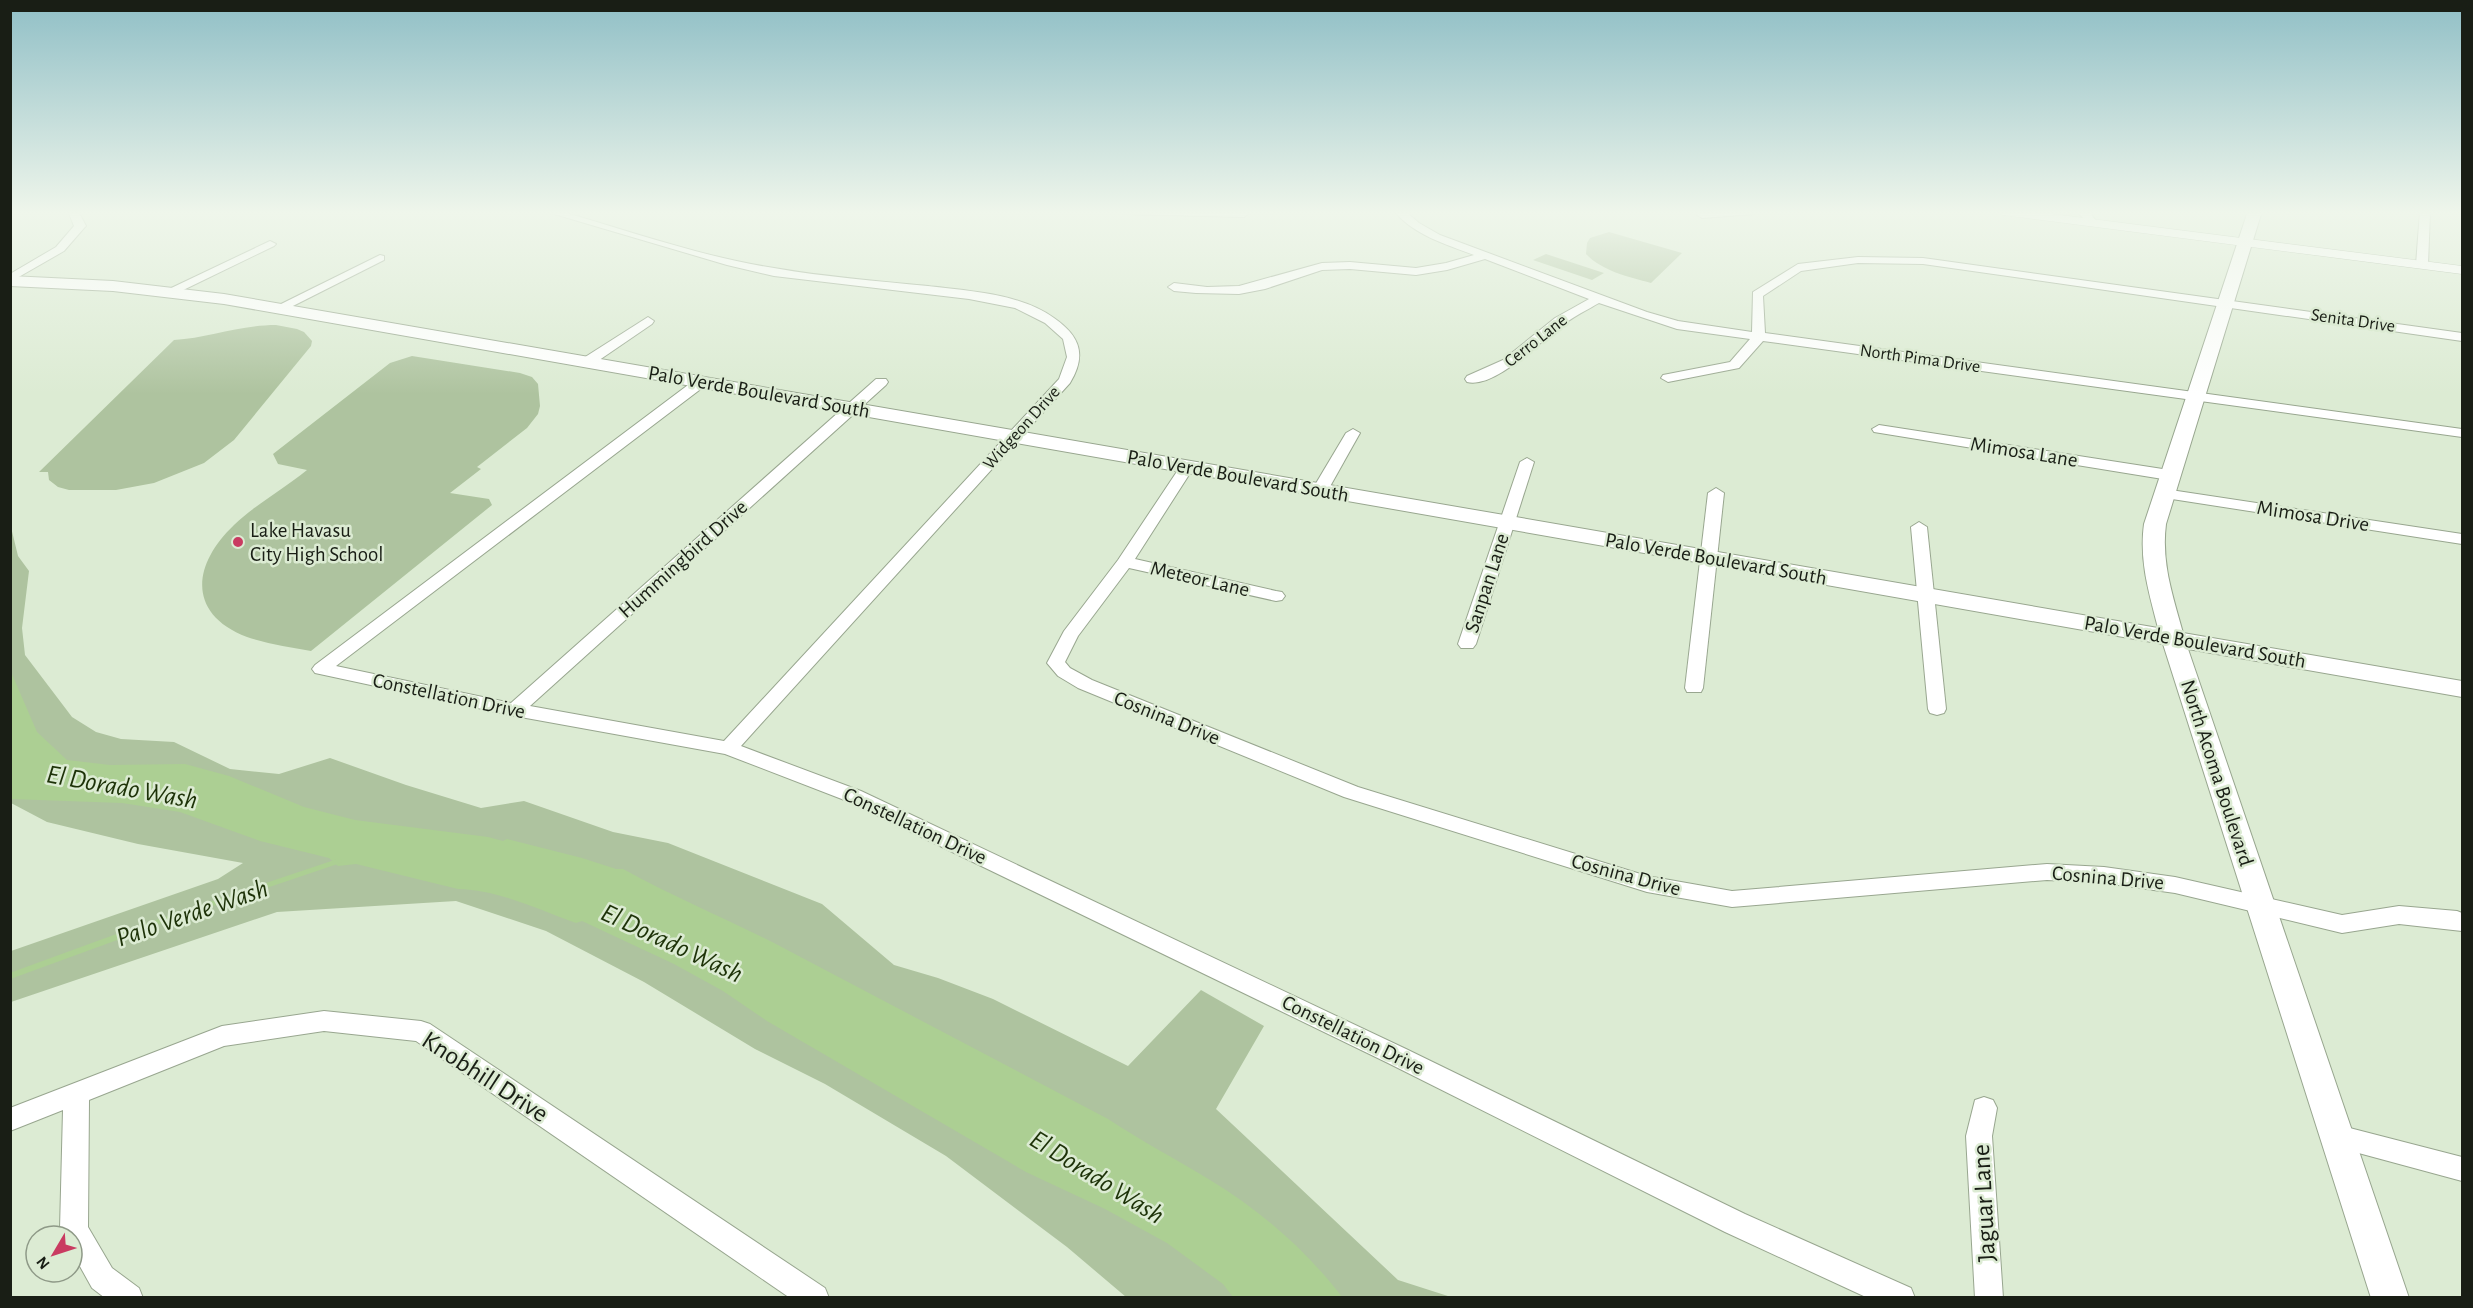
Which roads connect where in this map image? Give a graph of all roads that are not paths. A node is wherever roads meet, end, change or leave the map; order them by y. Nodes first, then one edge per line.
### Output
1 (23, 272) edge
2 (211, 272) edge
3 (352, 272) edge
4 (774, 272) edge
5 (1301, 272) edge
6 (1531, 272) edge
7 (1791, 272) edge
8 (2000, 272) edge
9 (2234, 272) edge
10 (10, 280) edge
11 (1174, 287) dead end
12 (171, 291) junction
13 (1599, 298) junction
14 (2224, 304) junction
15 (279, 308) junction
16 (648, 321) dead end
17 (1760, 337) junction
18 (2463, 337) edge
19 (587, 362) junction
20 (1668, 378) dead end
21 (1472, 380) dead end
22 (701, 382) junction
23 (881, 382) dead end
24 (2195, 397) junction
25 (852, 408) junction
26 (1879, 429) dead end
27 (1353, 433) dead end
28 (2463, 433) edge
29 (1014, 436) junction
30 (1527, 462) dead end
31 (1187, 467) junction
32 (2166, 484) junction
33 (1320, 490) junction
34 (1716, 492) dead end
35 (1506, 522) junction
36 (1919, 527) dead end
37 (2463, 539) edge
38 (1709, 558) junction
39 (1125, 562) junction
40 (1925, 595) junction
41 (1276, 596) dead end
42 (2173, 639) junction
43 (1467, 645) dead end
44 (1694, 688) dead end
45 (2463, 689) edge
46 (1937, 709) dead end
47 (515, 710) junction
48 (728, 748) junction
49 (2261, 907) junction
50 (2463, 922) edge
51 (76, 1094) junction
52 (1984, 1108) dead end
53 (10, 1120) edge
54 (2338, 1137) junction
55 (2463, 1169) edge
56 (129, 1298) edge
57 (815, 1298) edge
58 (1901, 1298) edge
59 (1989, 1298) edge
60 (2390, 1298) edge

1 - 10 street
2 - 12 street
3 - 15 street
4 - 29 street, Widgeon Drive
5 - 11 street
6 - 13 street, North Pima Drive
7 - 17 street, Senita Drive
8 - 14 street, Senita Drive
9 - 14 main road, North Acoma Boulevard
10 - 12 main road, Palo Verde Boulevard South
12 - 15 main road, Palo Verde Boulevard South
13 - 17 street, North Pima Drive
13 - 21 street, Cerro Lane
14 - 18 street, Senita Drive
14 - 24 main road, North Acoma Boulevard
15 - 19 main road, Palo Verde Boulevard South
16 - 19 street
17 - 20 street
17 - 24 street, North Pima Drive
19 - 22 main road, Palo Verde Boulevard South
22 - 25 main road, Palo Verde Boulevard South
22 - 47 street, Constellation Drive
23 - 25 street, Hummingbird Drive
24 - 28 street, North Pima Drive
24 - 32 main road, North Acoma Boulevard
25 - 29 main road, Palo Verde Boulevard South
25 - 47 street, Hummingbird Drive
26 - 32 street, Mimosa Lane
27 - 33 street
29 - 31 main road, Palo Verde Boulevard South
29 - 48 street, Widgeon Drive
30 - 35 street, Sanpan Lane
31 - 33 main road, Palo Verde Boulevard South
31 - 39 street, Cosnina Drive
32 - 37 street, Mimosa Drive
32 - 42 main road, North Acoma Boulevard
33 - 35 main road, Palo Verde Boulevard South
34 - 38 street
35 - 38 main road, Palo Verde Boulevard South
35 - 43 street, Sanpan Lane
36 - 40 street
38 - 40 main road, Palo Verde Boulevard South
38 - 44 street
39 - 41 street, Meteor Lane
39 - 49 street, Cosnina Drive
40 - 42 main road, Palo Verde Boulevard South
40 - 46 street
42 - 45 main road, Palo Verde Boulevard South
42 - 49 main road, North Acoma Boulevard
47 - 48 street, Constellation Drive
48 - 58 street, Constellation Drive
49 - 50 street, Cosnina Drive
49 - 54 main road, North Acoma Boulevard
51 - 53 street, Knobhill Drive
51 - 56 street
51 - 57 street, Knobhill Drive
52 - 59 street, Jaguar Lane
54 - 55 street
54 - 60 main road, North Acoma Boulevard

